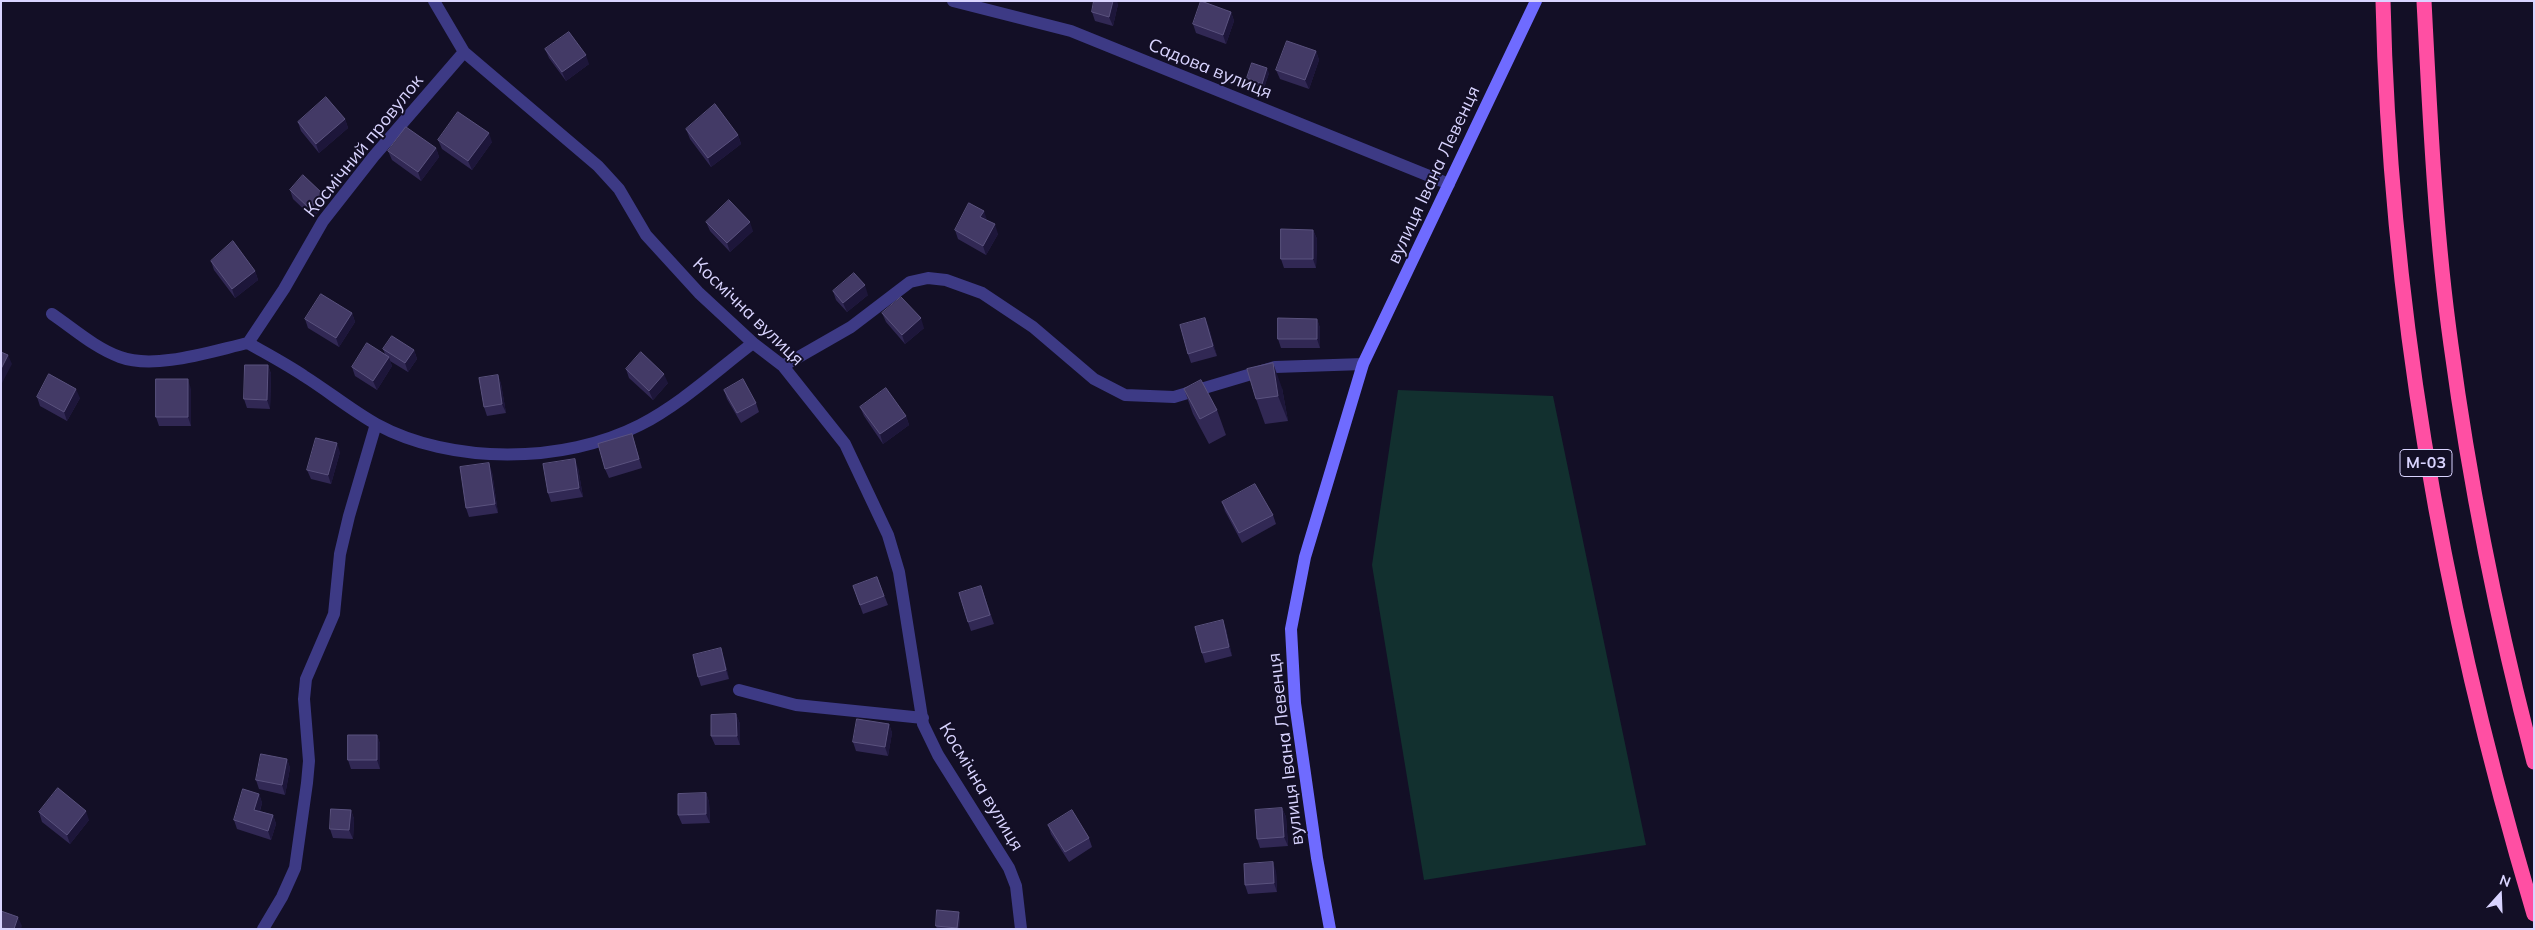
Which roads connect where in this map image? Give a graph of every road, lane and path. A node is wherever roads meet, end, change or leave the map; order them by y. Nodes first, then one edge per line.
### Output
1 (434, 1) edge
2 (953, 1) edge
3 (1536, 1) edge
4 (2383, 1) edge
5 (2424, 1) edge
6 (464, 52) junction
7 (1449, 184) junction
8 (52, 314) dead end
9 (753, 343) junction
10 (248, 344) junction
11 (1363, 364) junction
12 (783, 366) junction
13 (376, 424) junction
14 (739, 690) dead end
15 (923, 718) junction
16 (2534, 762) edge
17 (2534, 914) edge
18 (263, 929) edge
19 (1021, 929) edge
20 (1330, 929) edge

1 - 6 street, Космічна вулиця
2 - 7 street, Садова вулиця
3 - 7 street, вулиця Івана Левенця
4 - 17 highway, М-03
5 - 16 highway, М-03
6 - 9 street, Космічна вулиця
6 - 10 street, Космічний провулок
7 - 11 street, вулиця Івана Левенця
8 - 10 street
9 - 12 street, Космічна вулиця
9 - 13 street
10 - 13 street
11 - 12 street
11 - 20 street, вулиця Івана Левенця
12 - 15 street, Космічна вулиця
13 - 18 street
14 - 15 street
15 - 19 street, Космічна вулиця

